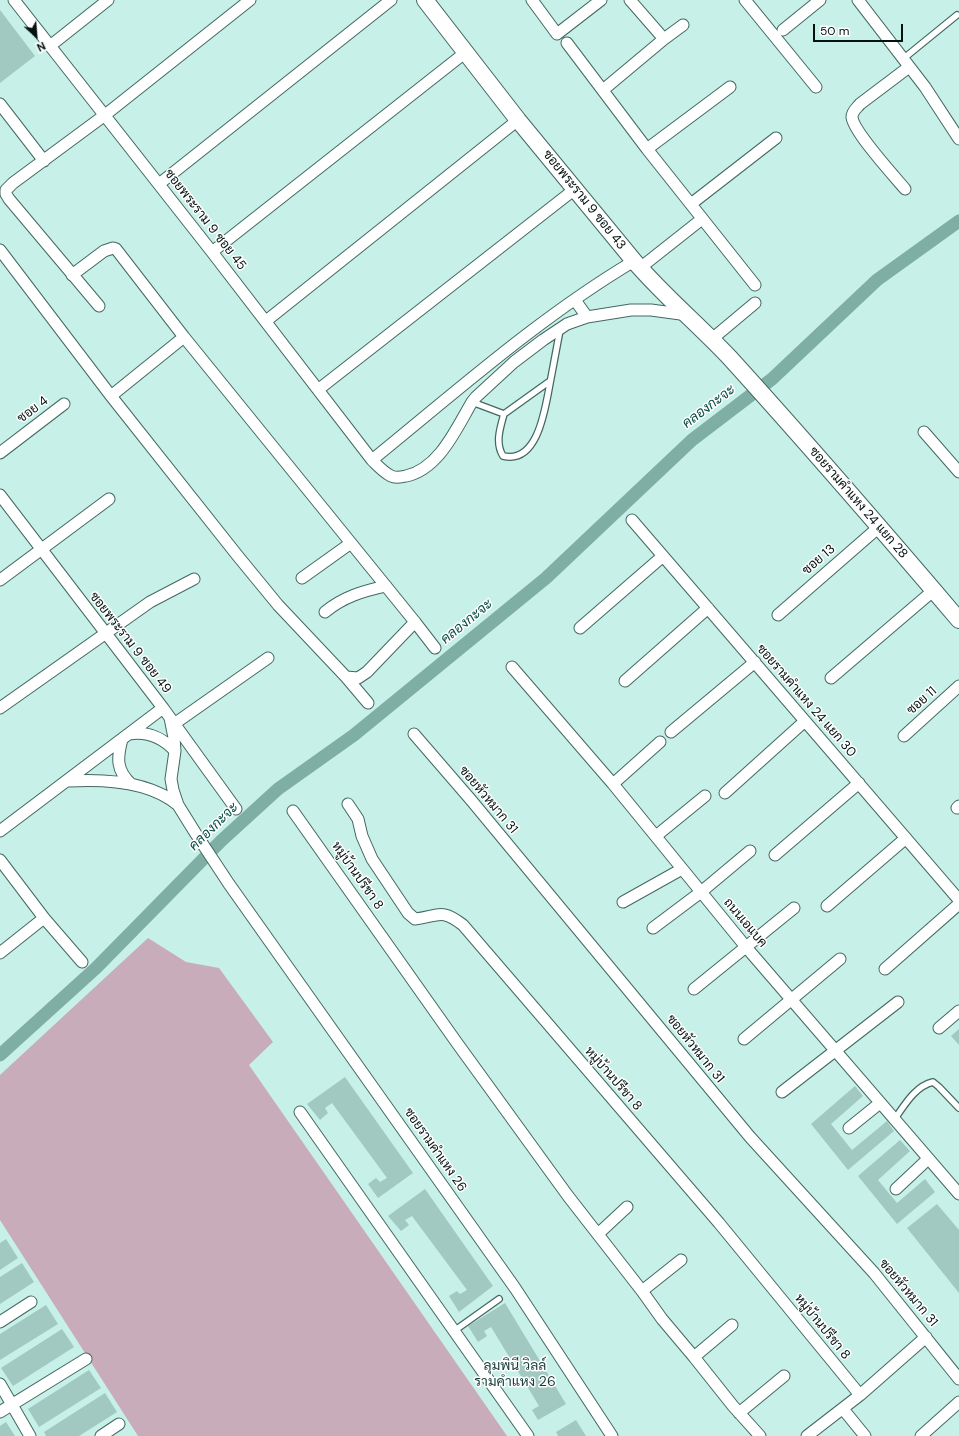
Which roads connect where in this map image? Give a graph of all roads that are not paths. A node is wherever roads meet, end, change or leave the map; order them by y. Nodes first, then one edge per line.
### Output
1 (14, 0) edge
2 (108, 0) edge
3 (250, 0) edge
4 (390, 0) edge
5 (425, 0) edge
6 (532, 0) edge
7 (601, 0) edge
8 (630, 0) edge
9 (745, 0) edge
10 (820, 0) edge
11 (858, 0) edge
12 (957, 15) dead end
13 (683, 25) dead end
14 (783, 30) dead end
15 (664, 39) junction
16 (567, 44) dead end
17 (50, 46) junction
18 (466, 52) junction
19 (906, 63) junction
20 (730, 87) dead end
21 (816, 87) dead end
22 (603, 90) junction
23 (0, 104) edge
24 (105, 115) junction
25 (518, 120) junction
26 (776, 138) dead end
27 (959, 139) edge
28 (648, 149) junction
29 (44, 161) junction
30 (158, 184) junction
31 (575, 189) junction
32 (905, 189) dead end
33 (691, 204) junction
34 (702, 219) junction
35 (0, 250) edge
36 (212, 252) junction
37 (637, 265) junction
38 (72, 275) junction
39 (755, 285) dead end
40 (575, 300) junction
41 (755, 303) dead end
42 (99, 306) dead end
43 (688, 315) junction
44 (587, 317) junction
45 (266, 321) junction
46 (560, 330) junction
47 (184, 337) junction
48 (712, 339) junction
49 (550, 381) junction
50 (756, 387) joint
51 (319, 389) junction
52 (459, 389) junction
53 (110, 396) junction
54 (472, 402) junction
55 (64, 404) dead end
56 (504, 414) junction
57 (924, 432) dead end
58 (0, 453) edge
59 (372, 460) junction
60 (959, 472) edge
61 (0, 495) edge
62 (109, 499) dead end
63 (632, 520) dead end
64 (879, 526) junction
65 (351, 543) junction
66 (41, 550) junction
67 (663, 556) junction
68 (302, 578) dead end
69 (194, 579) dead end
70 (0, 580) edge
71 (386, 586) junction
72 (934, 590) junction
73 (708, 608) junction
74 (325, 612) dead end
75 (778, 615) dead end
76 (959, 620) edge
77 (415, 622) junction
78 (580, 628) dead end
79 (104, 633) junction
80 (435, 648) dead end
81 (268, 658) dead end
82 (754, 662) junction
83 (512, 667) dead end
84 (346, 678) junction
85 (831, 678) dead end
86 (625, 681) dead end
87 (959, 686) edge
88 (368, 702) dead end
89 (0, 708) edge
90 (163, 708) junction
91 (172, 721) junction
92 (805, 721) junction
93 (671, 732) dead end
94 (414, 734) dead end
95 (904, 736) dead end
96 (125, 737) junction
97 (660, 742) dead end
98 (175, 751) junction
99 (68, 781) junction
100 (859, 783) junction
101 (131, 784) junction
102 (614, 784) junction
103 (725, 793) dead end
104 (705, 796) dead end
105 (348, 804) dead end
106 (178, 805) junction
107 (236, 809) dead end
108 (293, 810) dead end
109 (0, 831) edge
110 (656, 836) junction
111 (906, 838) junction
112 (750, 851) dead end
113 (775, 855) dead end
114 (0, 860) edge
115 (682, 869) junction
116 (701, 892) junction
117 (959, 900) edge
118 (623, 902) dead end
119 (959, 904) edge
120 (827, 906) dead end
121 (794, 908) dead end
122 (44, 918) junction
123 (653, 928) dead end
124 (746, 947) junction
125 (0, 953) edge
126 (840, 958) dead end
127 (82, 962) dead end
128 (885, 969) dead end
129 (694, 989) dead end
130 (792, 999) junction
131 (898, 1002) dead end
132 (959, 1011) edge
133 (939, 1028) dead end
134 (744, 1039) dead end
135 (835, 1050) junction
136 (782, 1092) dead end
137 (880, 1103) junction
138 (959, 1108) edge
139 (300, 1112) dead end
140 (894, 1120) junction
141 (849, 1128) dead end
142 (928, 1159) junction
143 (896, 1189) dead end
144 (959, 1194) edge
145 (627, 1207) dead end
146 (598, 1234) junction
147 (681, 1260) dead end
148 (642, 1291) junction
149 (499, 1299) dead end
150 (31, 1302) dead end
151 (0, 1322) edge
152 (732, 1324) dead end
153 (454, 1331) junction
154 (926, 1336) junction
155 (694, 1357) junction
156 (86, 1359) dead end
157 (784, 1376) dead end
158 (959, 1379) edge
159 (0, 1384) edge
160 (860, 1395) junction
161 (959, 1402) edge
162 (12, 1404) junction
163 (843, 1409) junction
164 (0, 1412) edge
165 (739, 1413) junction
166 (119, 1424) dead end
167 (30, 1436) edge
168 (101, 1436) edge
169 (528, 1436) edge
170 (612, 1436) edge
171 (760, 1436) edge
172 (806, 1436) edge
173 (865, 1436) edge
174 (921, 1436) edge

1 - 17 street, ซอยพระราม 9 ซอย 45
2 - 17 street
3 - 24 street
4 - 30 street
5 - 18 street, ซอยพระราม 9 ซอย 43
6 - 7 street
8 - 15 street
9 - 21 street
10 - 14 street
11 - 19 street
12 - 19 lane
13 - 15 street
15 - 22 street
16 - 22 street
17 - 24 street, ซอยพระราม 9 ซอย 45
18 - 25 street, ซอยพระราม 9 ซอย 43
18 - 36 street
19 - 27 street
19 - 32 street
20 - 28 street
22 - 28 street
23 - 29 street
24 - 29 street
24 - 30 street, ซอยพระราม 9 ซอย 45
25 - 31 street, ซอยพระราม 9 ซอย 43
25 - 45 street
26 - 33 street
28 - 33 street
29 - 38 street
30 - 36 street, ซอยพระราม 9 ซอย 45
31 - 37 street, ซอยพระราม 9 ซอย 43
31 - 51 street
33 - 34 street
34 - 37 street
34 - 39 street
35 - 53 street
36 - 45 street, ซอยพระราม 9 ซอย 45
37 - 40 street
37 - 43 street, ซอยพระราม 9 ซอย 43
38 - 42 street
38 - 47 street
40 - 44 street
40 - 52 street
41 - 48 street
43 - 44 street, ซอยพระราม 9 ซอย 45
43 - 48 street, ซอยพระราม 9 ซอย 43
44 - 46 street, ซอยพระราม 9 ซอย 45
45 - 51 street, ซอยพระราม 9 ซอย 45
46 - 49 lane
46 - 54 street, ซอยพระราม 9 ซอย 45
47 - 53 street
47 - 65 street
48 - 50 street, ซอยพระราม 9 ซอย 43
49 - 56 lane
49 - 56 lane
50 - 64 street, ซอยรามคำแหง 24 แยก 28
51 - 59 street, ซอยพระราม 9 ซอย 45
52 - 54 street
52 - 59 street
53 - 84 street
54 - 56 lane
54 - 59 street, ซอยพระราม 9 ซอย 45
55 - 58 street, ซอย 4
57 - 60 street
61 - 66 street, ซอยพระราม 9 ซอย 49
62 - 66 street
63 - 67 street, ซอยรามคำแหง 24 แยก 30
64 - 72 street, ซอยรามคำแหง 24 แยก 28
64 - 75 street, ซอย 13
65 - 68 street
65 - 71 street
66 - 70 street
66 - 79 street, ซอยพระราม 9 ซอย 49
67 - 73 street, ซอยรามคำแหง 24 แยก 30
67 - 78 street
69 - 79 street
71 - 74 street
71 - 77 street
72 - 76 street, ซอยรามคำแหง 24 แยก 28
72 - 85 street
73 - 82 street, ซอยรามคำแหง 24 แยก 30
73 - 86 street
77 - 80 street
77 - 84 street
79 - 89 street
79 - 90 street, ซอยพระราม 9 ซอย 49
81 - 91 street
82 - 92 street, ซอยรามคำแหง 24 แยก 30
82 - 93 street
83 - 102 street, ถนนเอแบค
84 - 88 street
87 - 95 street, ซอย 11
90 - 91 street, ซอยพระราม 9 ซอย 49
90 - 96 street
91 - 98 street
91 - 107 street, ซอยพระราม 9 ซอย 49
92 - 100 street, ซอยรามคำแหง 24 แยก 30
92 - 103 street
94 - 154 street, ซอยหัวหมาก 31
96 - 98 street
96 - 99 street
96 - 101 street
97 - 102 street
98 - 106 street
99 - 101 street
99 - 109 street
100 - 111 street, ซอยรามคำแหง 24 แยก 30
100 - 113 street
101 - 106 street
102 - 110 street, ถนนเอแบค
104 - 110 street
105 - 160 street, หมู่บ้านปรีชา 8
106 - 170 street, ซอยรามคำแหง 26
108 - 146 street, หมู่บ้านปรีชา 8
110 - 115 street, ถนนเอแบค
111 - 117 street, ซอยรามคำแหง 24 แยก 30
111 - 120 street
112 - 116 street
114 - 122 street
115 - 116 street, ถนนเอแบค
115 - 118 street
116 - 123 street
116 - 124 street, ถนนเอแบค
119 - 128 street
121 - 124 street
122 - 125 street
122 - 127 street
124 - 129 street
124 - 130 street, ถนนเอแบค
126 - 130 street
130 - 134 street
130 - 135 street, ถนนเอแบค
131 - 135 street
132 - 133 street
135 - 136 street
135 - 137 street, ถนนเอแบค
137 - 140 street, ถนนเอแบค
137 - 141 street
138 - 140 lane
139 - 153 street
140 - 142 street, ถนนเอแบค
142 - 143 street
142 - 144 street, ถนนเอแบค
145 - 146 street
146 - 148 street, หมู่บ้านปรีชา 8
147 - 148 street
148 - 155 street, หมู่บ้านปรีชา 8
149 - 153 lane
150 - 151 street
152 - 155 street
153 - 169 street
154 - 158 street, ซอยหัวหมาก 31
154 - 160 street
155 - 165 street, หมู่บ้านปรีชา 8
156 - 162 street
157 - 165 street
159 - 162 street
160 - 163 street
161 - 174 street
162 - 164 street
162 - 167 street
163 - 172 street
163 - 173 street
165 - 171 street, หมู่บ้านปรีชา 8
166 - 168 street

